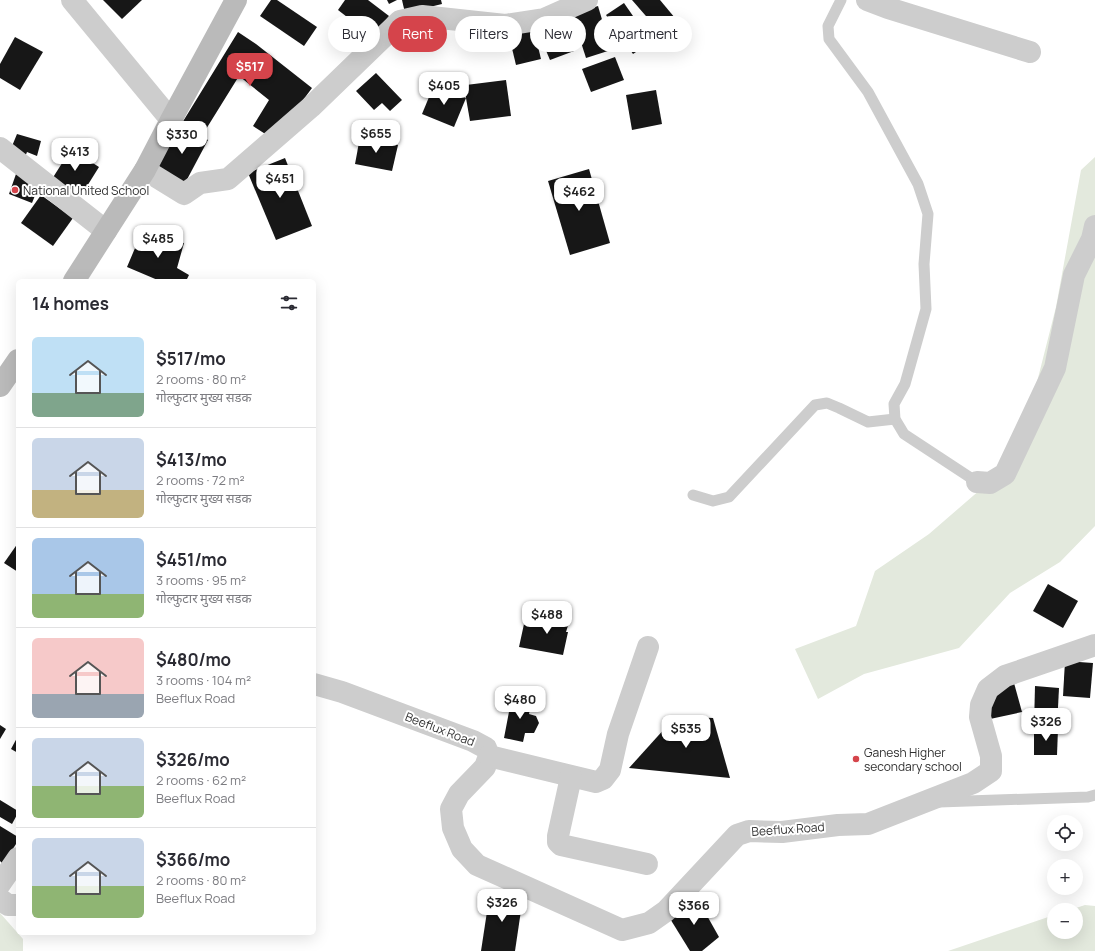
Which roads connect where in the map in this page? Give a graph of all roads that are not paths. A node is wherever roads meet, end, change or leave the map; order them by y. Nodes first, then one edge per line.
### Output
1 (72, 0) edge
2 (236, 0) edge
3 (587, 0) edge
4 (841, 0) edge
5 (867, 0) edge
6 (1030, 52) dead end
7 (171, 120) junction
8 (0, 148) edge
9 (145, 170) junction
10 (1095, 226) edge
11 (106, 231) junction
12 (75, 279) edge
13 (895, 419) junction
14 (977, 482) joint
15 (693, 495) dead end
16 (1095, 645) edge
17 (648, 647) dead end
18 (316, 685) edge
19 (489, 756) junction
20 (571, 777) junction
21 (1095, 795) edge
22 (923, 803) junction
23 (16, 861) edge
24 (647, 864) dead end
25 (0, 884) edge
26 (0, 899) edge
27 (16, 905) edge

1 - 7 street
2 - 7 main road
3 - 9 street
4 - 13 lane
5 - 6 street
7 - 9 main road
8 - 11 street
9 - 11 main road
10 - 14 street
11 - 12 main road
13 - 14 lane
13 - 15 lane
16 - 22 street, Beeflux Road
17 - 20 street
18 - 19 street, Beeflux Road
19 - 20 street
19 - 22 street, Beeflux Road
20 - 24 street
21 - 22 lane
23 - 25 street
26 - 27 street

